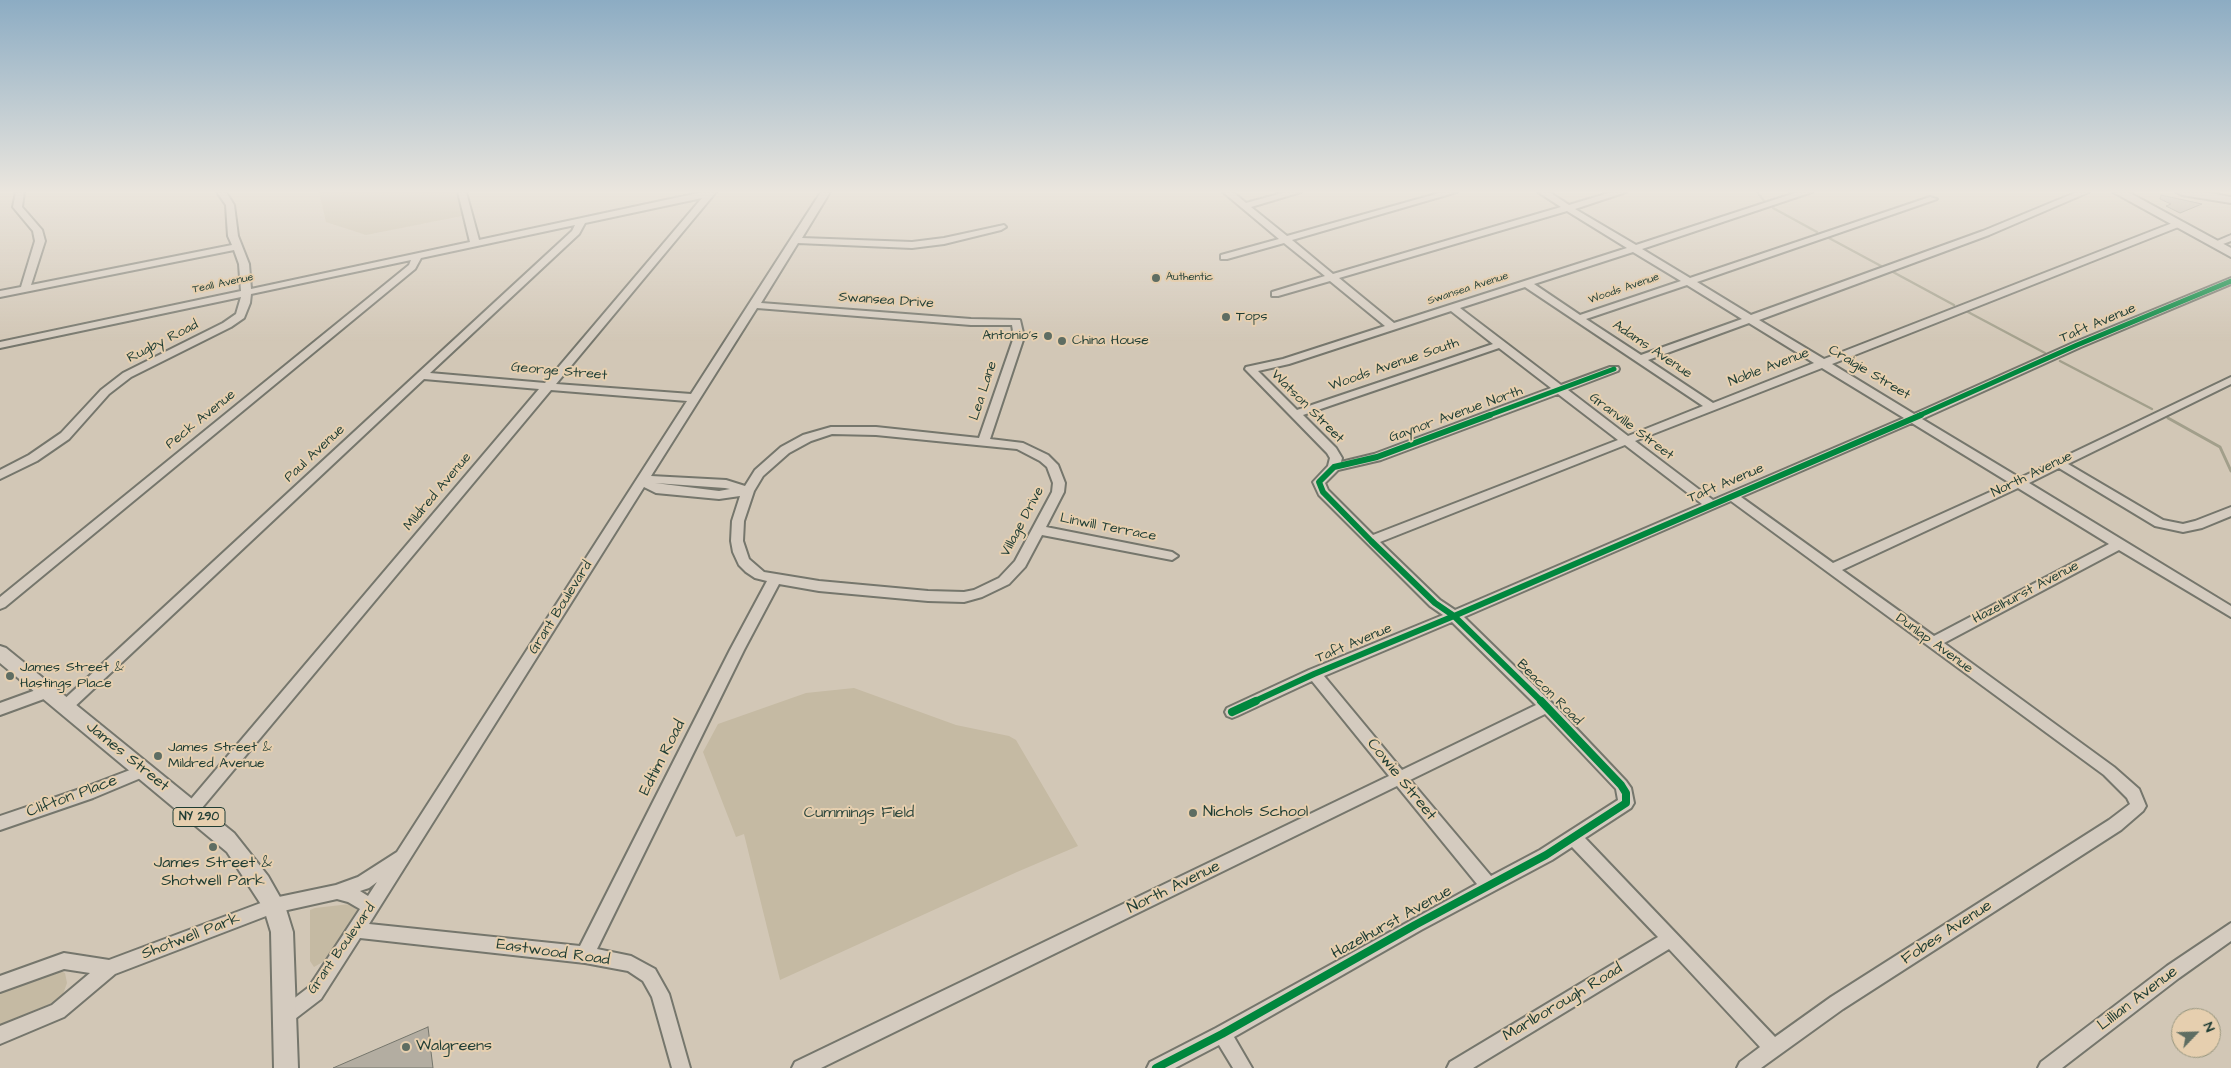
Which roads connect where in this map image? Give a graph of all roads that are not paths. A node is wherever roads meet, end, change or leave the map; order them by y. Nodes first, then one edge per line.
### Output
1 (40, 242) edge
2 (235, 242) edge
3 (481, 242) edge
4 (565, 242) edge
5 (670, 242) edge
6 (794, 242) edge
7 (838, 242) edge
8 (937, 242) edge
9 (1279, 242) edge
10 (1288, 242) edge
11 (1453, 242) edge
12 (1623, 242) edge
13 (1652, 242) edge
14 (1805, 242) edge
15 (1962, 242) edge
16 (2133, 242) edge
17 (2211, 242) edge
18 (2221, 242) edge
19 (475, 243) joint
20 (2215, 244) junction
21 (237, 246) junction
22 (1633, 248) junction
23 (2231, 253) edge
24 (416, 256) junction
25 (1224, 256) dead end
26 (1334, 277) junction
27 (1687, 281) junction
28 (2231, 281) edge
29 (1525, 283) junction
30 (25, 289) junction
31 (246, 292) junction
32 (0, 294) edge
33 (1275, 294) dead end
34 (754, 305) junction
35 (1452, 307) junction
36 (1580, 318) junction
37 (1750, 319) junction
38 (1016, 322) joint
39 (1393, 326) junction
40 (1502, 344) junction
41 (0, 345) edge
42 (1641, 359) junction
43 (1824, 364) junction
44 (1250, 370) joint
45 (1614, 370) dead end
46 (422, 376) junction
47 (2231, 380) edge
48 (547, 386) junction
49 (1561, 390) junction
50 (695, 398) junction
51 (1712, 407) junction
52 (1295, 414) junction
53 (1914, 418) junction
54 (1627, 440) junction
55 (984, 441) junction
56 (2058, 463) junction
57 (1334, 467) junction
58 (0, 474) edge
59 (642, 481) junction
60 (2021, 482) junction
61 (748, 491) junction
62 (1732, 496) junction
63 (1711, 505) junction
64 (2231, 511) edge
65 (1039, 530) junction
66 (1371, 542) junction
67 (2119, 544) junction
68 (1172, 556) dead end
69 (1833, 569) junction
70 (775, 579) junction
71 (0, 604) edge
72 (2231, 612) edge
73 (1454, 616) junction
74 (1933, 643) junction
75 (0, 653) edge
76 (1314, 674) junction
77 (47, 692) junction
78 (65, 707) junction
79 (1546, 707) junction
80 (0, 709) edge
81 (1232, 712) dead end
82 (143, 770) junction
83 (1400, 778) junction
84 (1625, 789) joint
85 (2134, 794) joint
86 (191, 810) junction
87 (0, 823) edge
88 (1573, 837) junction
89 (405, 853) junction
90 (1489, 886) junction
91 (336, 892) junction
92 (274, 906) junction
93 (371, 907) junction
94 (356, 930) junction
95 (2231, 931) edge
96 (1671, 938) junction
97 (585, 954) junction
98 (109, 968) junction
99 (0, 984) edge
100 (285, 1016) junction
101 (1222, 1034) junction
102 (0, 1035) edge
103 (1774, 1049) junction
104 (286, 1068) edge
105 (681, 1068) edge
106 (801, 1068) edge
107 (1156, 1068) edge
108 (1243, 1068) edge
109 (1456, 1068) edge
110 (1747, 1068) edge
111 (2047, 1068) edge

1 - 30 street
2 - 21 street, Rugby Road
3 - 19 street, Teall Avenue
4 - 46 street, Paul Avenue
5 - 48 street, Mildred Avenue
6 - 34 street, Grant Boulevard
7 - 8 street
9 - 25 street
10 - 26 street
11 - 26 street
12 - 22 street, Craigie Street
13 - 22 street, Swansea Avenue
14 - 27 street, Woods Avenue
15 - 37 street
16 - 43 street, Noble Avenue
17 - 20 main road
18 - 20 street
19 - 24 street, Teall Avenue
20 - 23 main road
21 - 30 street
21 - 31 street, Rugby Road
22 - 27 street, Craigie Street
22 - 29 street, Swansea Avenue
24 - 31 street, Teall Avenue
24 - 71 street, Peck Avenue
26 - 33 street
26 - 39 street
27 - 36 street, Woods Avenue
27 - 37 street, Craigie Street
28 - 53 street, Taft Avenue
29 - 35 street, Swansea Avenue
29 - 36 street, Adams Avenue
30 - 32 street
31 - 41 street, Teall Avenue
31 - 58 street, Rugby Road
34 - 38 street, Swansea Drive
34 - 50 street, Grant Boulevard
35 - 39 street, Swansea Avenue
35 - 40 street, Granville Street
36 - 42 street, Adams Avenue
37 - 42 street
37 - 43 street, Craigie Street
38 - 55 street, Lea Lane
39 - 44 street, Swansea Avenue
40 - 49 street, Granville Street
40 - 52 street, Woods Avenue South
42 - 51 street, Adams Avenue
43 - 51 street, Noble Avenue
43 - 53 street, Craigie Street
44 - 52 street, Watson Street
45 - 49 street, Gaynor Avenue North
46 - 48 street, George Street
46 - 78 street, Paul Avenue
47 - 56 street, North Avenue
48 - 50 street, George Street
48 - 86 street, Mildred Avenue
49 - 54 street, Granville Street
49 - 57 street, Gaynor Avenue North
50 - 59 street, Grant Boulevard
51 - 54 street, Noble Avenue
52 - 57 street, Watson Street
53 - 60 street, Craigie Street
53 - 62 street, Taft Avenue
54 - 63 street, Granville Street
54 - 66 street, Noble Avenue
55 - 61 street, Village Drive
55 - 65 street, Village Drive
56 - 60 street, North Avenue
56 - 64 street
57 - 66 street, Beacon Road
59 - 61 street
59 - 89 street, Grant Boulevard
60 - 67 street, Craigie Street
60 - 69 street, North Avenue
61 - 70 street, Village Drive
62 - 63 street, Taft Avenue
62 - 69 street, Dunlap Avenue
63 - 73 street, Taft Avenue
65 - 68 street, Linwill Terrace
65 - 70 street, Village Drive
66 - 73 street, Beacon Road
67 - 72 street, Craigie Street
67 - 74 street, Hazelhurst Avenue
69 - 74 street, Dunlap Avenue
70 - 97 street, Edtim Road
73 - 76 street, Taft Avenue
73 - 79 street, Beacon Road
74 - 85 street, Dunlap Avenue
75 - 77 main road, James Street / NY 290
76 - 81 street, Taft Avenue
76 - 83 street, Cowie Street
77 - 78 main road, James Street / NY 290
77 - 80 street
78 - 82 main road, James Street / NY 290
79 - 83 street, North Avenue
79 - 84 street, Beacon Road
82 - 86 main road, James Street / NY 290
82 - 87 street, Clifton Place
83 - 90 street, Cowie Street
83 - 106 street, North Avenue
84 - 88 street, Hazelhurst Avenue
85 - 103 street, Fobes Avenue
86 - 92 main road, James Street / NY 290
88 - 90 street, Hazelhurst Avenue
88 - 96 street
89 - 91 street, Shotwell Park
89 - 93 street, Grant Boulevard
90 - 101 street, Hazelhurst Avenue
91 - 92 street, Shotwell Park
91 - 93 street
92 - 98 street, Shotwell Park
92 - 100 main road, James Street / NY 290
93 - 94 street, Grant Boulevard
94 - 97 street, Eastwood Road
94 - 100 street, Grant Boulevard
95 - 111 street, Lillian Avenue
96 - 103 street
96 - 109 street, Marlborough Road
97 - 105 street, Eastwood Road
98 - 99 street, Shotwell Park
98 - 102 street, Shotwell Park
100 - 104 main road, James Street / NY 290
101 - 107 street, Hazelhurst Avenue
101 - 108 street
103 - 110 street, Fobes Avenue

